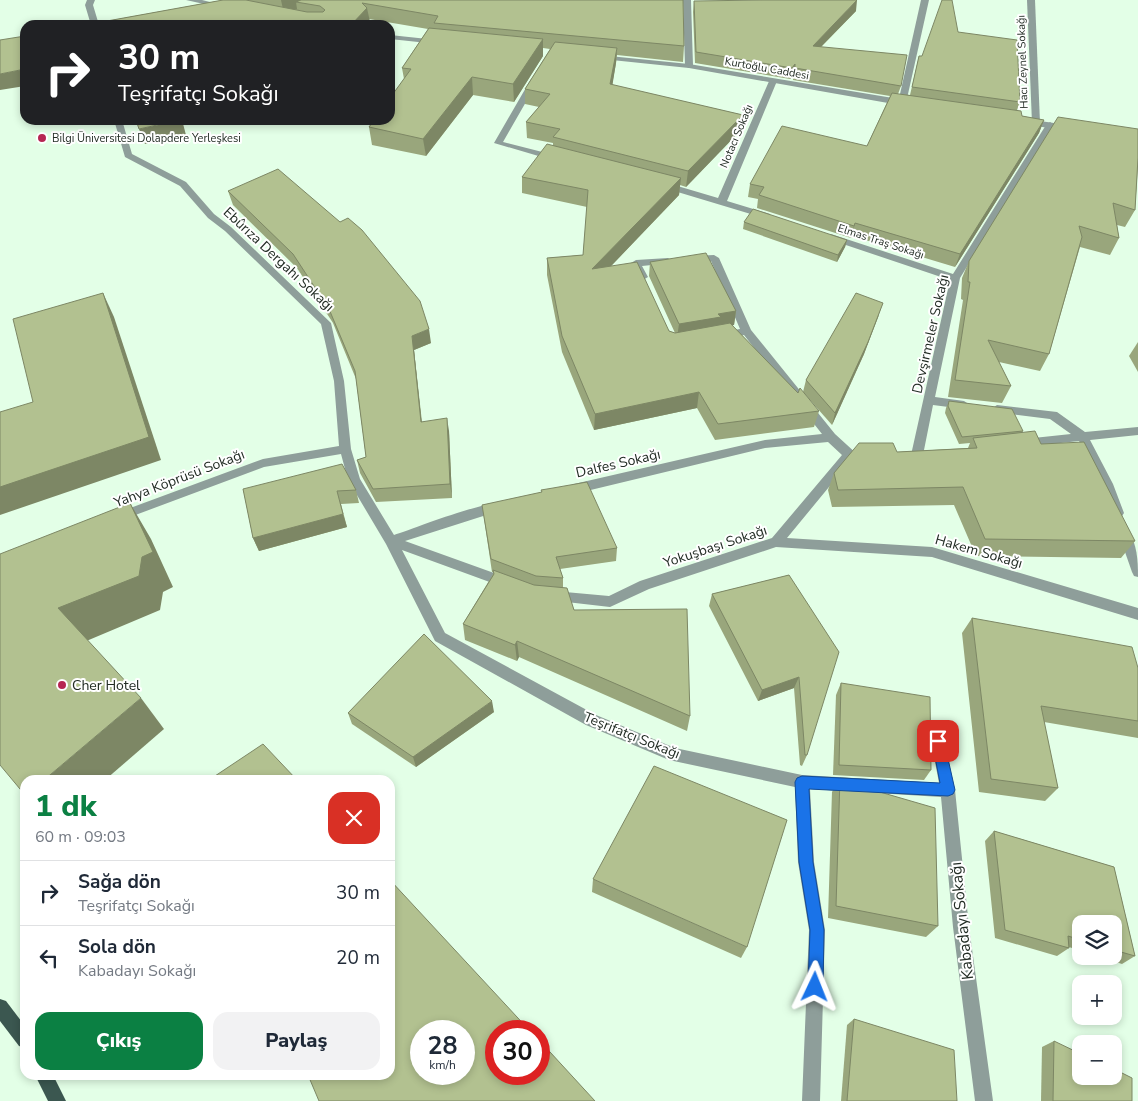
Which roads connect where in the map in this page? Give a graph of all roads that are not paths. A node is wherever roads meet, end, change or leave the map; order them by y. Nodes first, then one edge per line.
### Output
1 (91, 0) edge
2 (190, 0) edge
3 (687, 0) edge
4 (925, 0) edge
5 (1031, 0) edge
6 (227, 7) edge
7 (93, 20) edge
8 (395, 38) edge
9 (447, 43) edge
10 (589, 56) edge
11 (689, 66) junction
12 (537, 76) edge
13 (773, 80) junction
14 (902, 103) junction
15 (912, 104) edge
16 (1017, 120) edge
17 (1036, 123) junction
18 (119, 125) edge
19 (1050, 125) junction
20 (1079, 129) edge
21 (568, 161) edge
22 (656, 183) edge
23 (722, 201) junction
24 (778, 219) edge
25 (825, 234) edge
26 (955, 278) junction
27 (649, 290) edge
28 (746, 331) junction
29 (710, 338) edge
30 (929, 400) junction
31 (1138, 431) edge
32 (1082, 436) junction
33 (831, 437) junction
34 (1014, 444) edge
35 (345, 449) junction
36 (917, 454) edge
37 (850, 455) junction
38 (869, 455) edge
39 (564, 492) edge
40 (506, 505) edge
41 (109, 521) edge
42 (391, 541) junction
43 (776, 542) junction
44 (1138, 572) edge
45 (518, 588) edge
46 (546, 596) edge
47 (1138, 614) edge
48 (938, 741) dead end
49 (802, 782) junction
50 (948, 790) junction
51 (0, 1007) edge
52 (20, 1033) edge
53 (46, 1080) edge
54 (57, 1101) edge
55 (811, 1101) edge
56 (984, 1101) edge

1 - 7 street
2 - 6 street
3 - 11 street
4 - 14 street
5 - 17 street, Hacı Zeynel Sokağı
8 - 9 street
10 - 11 street, Kurtoğlu Caddesi
11 - 13 street, Kurtoğlu Caddesi
12 - 21 street
13 - 14 street, Kurtoğlu Caddesi
13 - 23 street, Notacı Sokağı
14 - 15 street, Kurtoğlu Caddesi
16 - 17 street
17 - 19 street
18 - 35 street, Ebûrıza Dergahı Sokağı
19 - 20 street
19 - 26 street, Devşirmeler Sokağı
22 - 23 street
23 - 24 street
25 - 26 street, Elmas Traş Sokağı
26 - 30 street, Devşirmeler Sokağı
27 - 28 street
28 - 29 street
28 - 33 street
30 - 32 street
30 - 36 street, Devşirmeler Sokağı
31 - 32 street
32 - 34 street
32 - 44 street
33 - 37 street
33 - 39 street, Dalfes Sokağı
35 - 41 street, Yahya Köprüsü Sokağı
35 - 42 street, Ebûrıza Dergahı Sokağı
37 - 38 street
37 - 43 street, Yokuşbaşı Sokağı
40 - 42 street
42 - 45 street
42 - 49 street, Teşrifatçı Sokağı
43 - 46 street, Yokuşbaşı Sokağı
43 - 47 street, Hakem Sokağı
48 - 50 street, Kabadayı Sokağı
49 - 50 street, Teşrifatçı Sokağı
49 - 55 street
50 - 56 street, Kabadayı Sokağı
51 - 52 main road
53 - 54 main road

